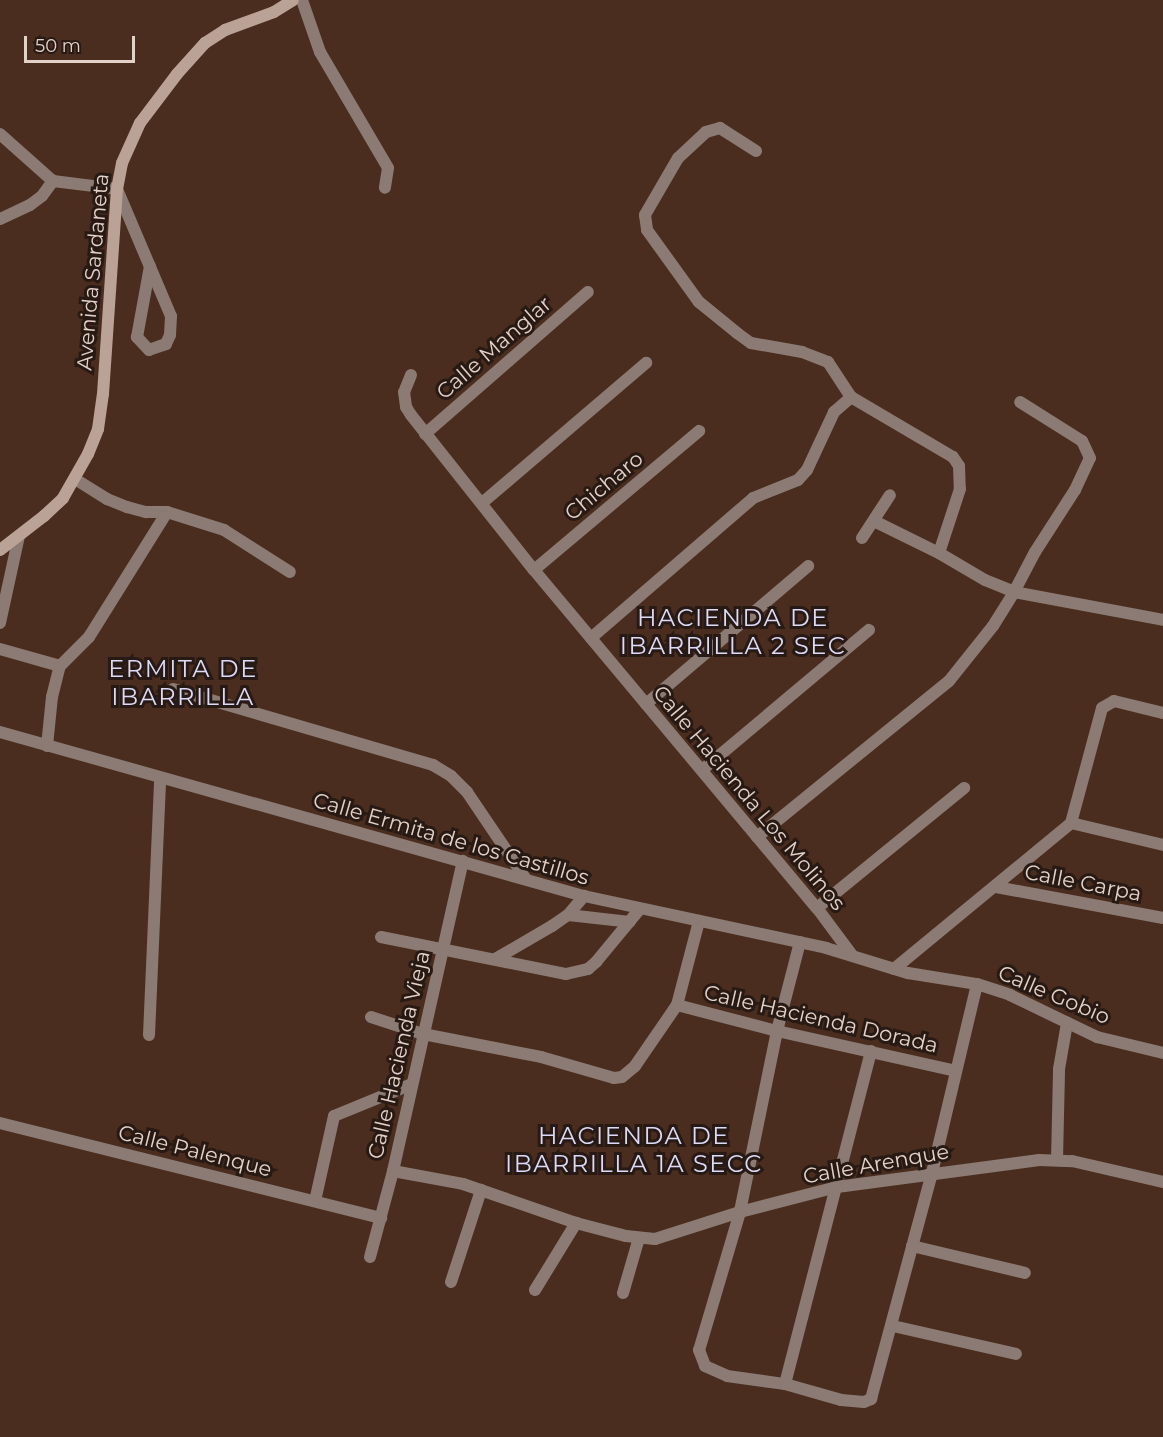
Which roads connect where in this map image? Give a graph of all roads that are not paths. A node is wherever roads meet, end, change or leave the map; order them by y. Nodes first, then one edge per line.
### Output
1 (293, 0) edge
2 (302, 0) edge
3 (0, 134) edge
4 (756, 151) dead end
5 (53, 181) junction
6 (385, 188) dead end
7 (117, 189) junction
8 (0, 219) edge
9 (150, 266) junction
10 (588, 292) dead end
11 (646, 363) dead end
12 (411, 375) dead end
13 (851, 397) junction
14 (1020, 402) dead end
15 (699, 431) dead end
16 (425, 434) junction
17 (75, 479) junction
18 (890, 495) dead end
19 (482, 502) junction
20 (167, 512) junction
21 (874, 521) junction
22 (19, 536) junction
23 (862, 538) dead end
24 (0, 550) edge
25 (939, 553) junction
26 (808, 566) dead end
27 (534, 570) junction
28 (290, 572) dead end
29 (1014, 592) junction
30 (1163, 620) edge
31 (0, 623) edge
32 (869, 630) dead end
33 (591, 638) junction
34 (0, 649) edge
35 (60, 666) junction
36 (173, 689) dead end
37 (646, 704) junction
38 (1163, 713) edge
39 (0, 732) edge
40 (47, 746) junction
41 (702, 770) junction
42 (160, 779) junction
43 (964, 789) dead end
44 (1071, 823) junction
45 (758, 837) junction
46 (1163, 845) edge
47 (463, 861) junction
48 (525, 878) junction
49 (996, 886) junction
50 (584, 896) junction
51 (817, 908) junction
52 (639, 910) junction
53 (568, 915) junction
54 (1163, 918) edge
55 (699, 921) junction
56 (630, 922) junction
57 (381, 938) dead end
58 (800, 942) junction
59 (443, 950) junction
60 (852, 955) junction
61 (496, 958) junction
62 (894, 969) junction
63 (977, 984) junction
64 (677, 1005) junction
65 (371, 1017) dead end
66 (1067, 1023) junction
67 (777, 1031) junction
68 (423, 1034) junction
69 (149, 1035) dead end
70 (871, 1051) junction
71 (1163, 1053) edge
72 (956, 1071) junction
73 (412, 1084) junction
74 (0, 1123) edge
75 (1057, 1160) junction
76 (393, 1171) junction
77 (932, 1173) junction
78 (1163, 1182) edge
79 (837, 1187) junction
80 (481, 1190) junction
81 (315, 1201) junction
82 (740, 1212) junction
83 (381, 1218) junction
84 (576, 1223) junction
85 (639, 1238) junction
86 (912, 1246) junction
87 (370, 1257) dead end
88 (1024, 1273) dead end
89 (451, 1282) dead end
90 (535, 1290) dead end
91 (623, 1293) dead end
92 (893, 1326) junction
93 (1016, 1354) dead end
94 (785, 1384) junction

1 - 7 street, Avenida Sardaneta
2 - 6 street
3 - 5 street
4 - 13 street
5 - 7 street
5 - 8 street
7 - 9 street
7 - 17 street, Avenida Sardaneta
9 - 9 street
10 - 16 street, Calle Manglar
11 - 19 street
12 - 16 street, Calle Hacienda Los Molinos
13 - 25 street
13 - 33 street
14 - 29 street
15 - 27 street, Chicharo
16 - 19 street, Calle Hacienda Los Molinos
17 - 20 street
17 - 22 street, Avenida Sardaneta
18 - 21 street
19 - 27 street, Calle Hacienda Los Molinos
20 - 28 street
20 - 35 street
21 - 23 street
21 - 25 street
22 - 24 street, Avenida Sardaneta
22 - 31 street
25 - 29 street
26 - 37 street
27 - 33 street, Calle Hacienda Los Molinos
29 - 30 street
29 - 45 street
32 - 41 street
33 - 37 street, Calle Hacienda Los Molinos
34 - 35 street
35 - 40 street
36 - 48 street
37 - 41 street, Calle Hacienda Los Molinos
38 - 44 street
39 - 40 street, Calle Ermita de los Castillos
40 - 42 street, Calle Ermita de los Castillos
41 - 45 street, Calle Hacienda Los Molinos
42 - 47 street, Calle Ermita de los Castillos
42 - 69 street
43 - 51 street
44 - 46 street
44 - 49 street
45 - 51 street, Calle Hacienda Los Molinos
47 - 48 street, Calle Ermita de los Castillos
47 - 59 street, Calle Hacienda Vieja
48 - 50 street, Calle Ermita de los Castillos
49 - 54 street, Calle Carpa
49 - 62 street
50 - 52 street, Calle Ermita de los Castillos
50 - 53 street
51 - 60 street, Calle Hacienda Los Molinos
52 - 55 street, Calle Ermita de los Castillos
52 - 56 street
53 - 56 street
53 - 61 street
55 - 58 street, Calle Ermita de los Castillos
55 - 64 street
56 - 61 street
57 - 59 street
58 - 60 street, Calle Ermita de los Castillos
58 - 67 street
59 - 61 street
59 - 68 street, Calle Hacienda Vieja
60 - 62 street, Calle Ermita de los Castillos
62 - 63 street, Calle Gobio
63 - 66 street, Calle Gobio
63 - 72 street
64 - 67 street, Calle Hacienda Dorada
64 - 68 street
65 - 68 street
66 - 71 street, Calle Gobio
66 - 75 street
67 - 70 street, Calle Hacienda Dorada
67 - 82 street
68 - 73 street, Calle Hacienda Vieja
70 - 72 street, Calle Hacienda Dorada
70 - 79 street
72 - 77 street
73 - 76 street, Calle Hacienda Vieja
73 - 81 street
74 - 81 street, Calle Palenque
75 - 77 street, Calle Arenque
75 - 78 street, Calle Arenque
76 - 80 street, Calle Arenque
76 - 83 street, Calle Hacienda Vieja
77 - 79 street, Calle Arenque
77 - 86 street
79 - 82 street, Calle Arenque
79 - 94 street
80 - 84 street, Calle Arenque
80 - 89 street
81 - 83 street, Calle Palenque
82 - 85 street, Calle Arenque
82 - 94 street
83 - 87 street, Calle Hacienda Vieja
84 - 85 street, Calle Arenque
84 - 90 street
85 - 91 street
86 - 88 street
86 - 92 street
92 - 93 street
92 - 94 street

